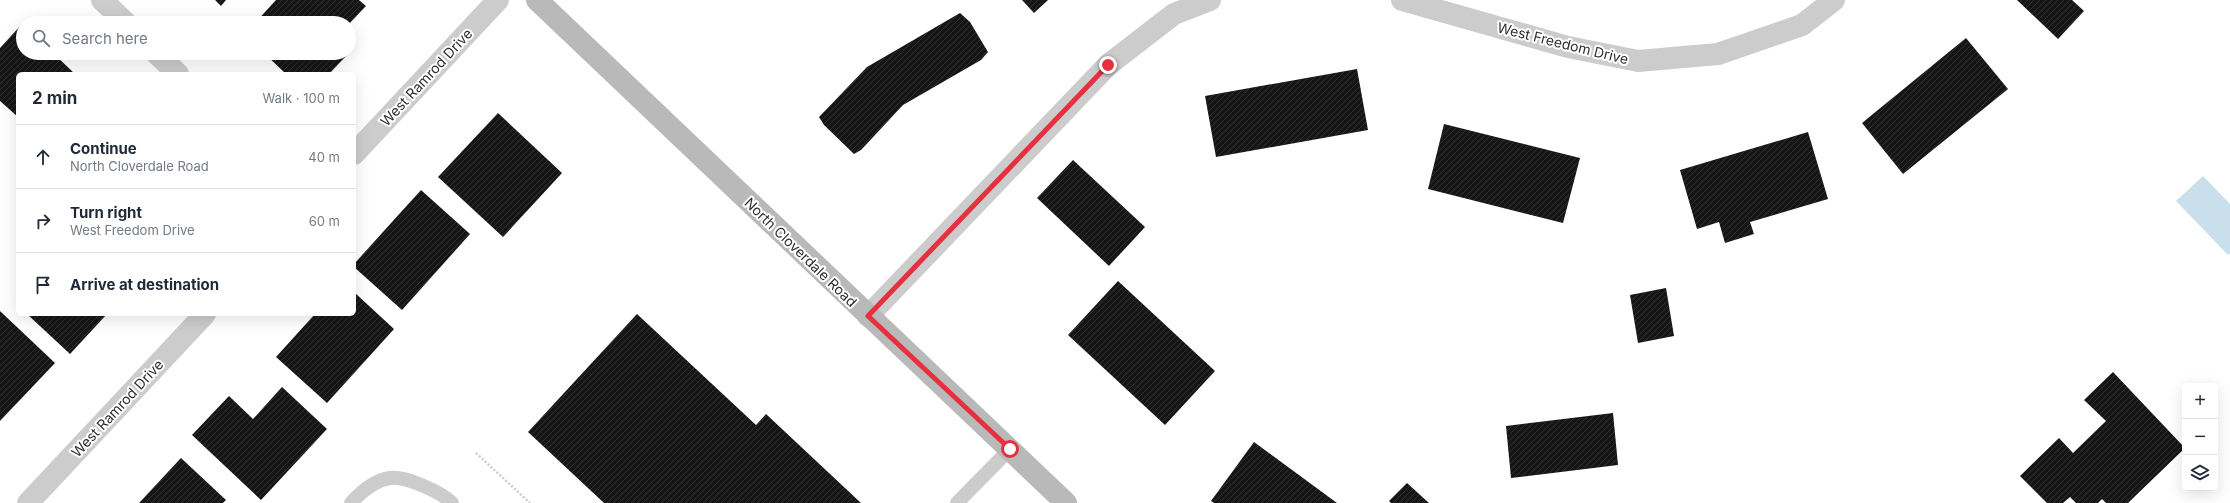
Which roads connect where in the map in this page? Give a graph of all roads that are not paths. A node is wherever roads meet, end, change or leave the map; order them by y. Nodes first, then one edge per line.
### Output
1 (102, 0) edge
2 (498, 0) edge
3 (537, 0) edge
4 (1210, 0) edge
5 (1402, 0) edge
6 (1834, 0) edge
7 (119, 16) edge
8 (163, 60) edge
9 (176, 72) edge
10 (356, 152) edge
11 (203, 316) edge
12 (868, 316) junction
13 (1010, 449) junction
14 (28, 503) edge
15 (351, 503) edge
16 (452, 503) edge
17 (957, 503) edge
18 (1066, 503) edge

1 - 7 street
2 - 10 street, West Ramrod Drive
3 - 12 main road, North Cloverdale Road
4 - 12 street
5 - 6 street, West Freedom Drive
8 - 9 street
11 - 14 street, West Ramrod Drive
12 - 13 main road, North Cloverdale Road
13 - 17 lane
13 - 18 main road, North Cloverdale Road
15 - 16 lane

